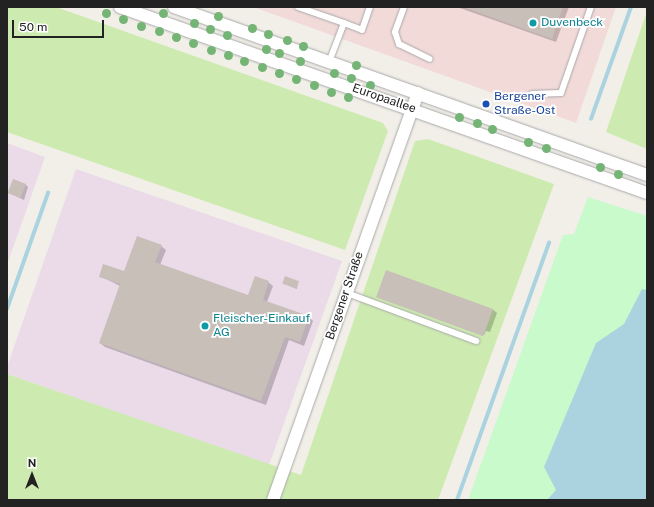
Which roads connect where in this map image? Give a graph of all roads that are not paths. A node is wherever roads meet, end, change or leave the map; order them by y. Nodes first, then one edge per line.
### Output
1 (120, 7) edge
2 (174, 7) edge
3 (298, 7) edge
4 (370, 7) edge
5 (404, 7) edge
6 (591, 7) edge
7 (344, 23) junction
8 (430, 59) dead end
9 (329, 62) junction
10 (418, 93) junction
11 (532, 94) dead end
12 (412, 109) junction
13 (647, 176) edge
14 (647, 192) edge
15 (347, 293) junction
16 (476, 341) dead end
17 (273, 500) edge

1 - 12 street, Europaallee
2 - 9 street, Europaallee
3 - 7 lane
4 - 7 lane
5 - 8 lane
6 - 11 lane
7 - 9 lane
9 - 10 street, Europaallee
10 - 12 street, Bergener Straße
10 - 13 street, Europaallee
12 - 14 street, Europaallee
12 - 15 street, Bergener Straße
15 - 16 lane
15 - 17 street, Bergener Straße

